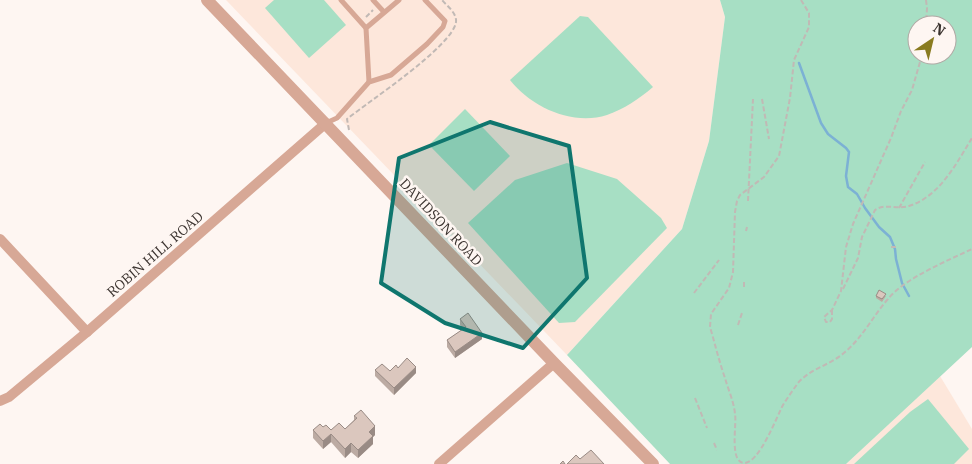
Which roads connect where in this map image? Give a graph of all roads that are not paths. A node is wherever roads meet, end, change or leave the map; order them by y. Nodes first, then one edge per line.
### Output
1 (207, 0) edge
2 (341, 0) edge
3 (373, 0) edge
4 (399, 0) edge
5 (425, 0) edge
6 (384, 12) junction
7 (366, 28) junction
8 (369, 82) junction
9 (326, 123) junction
10 (0, 239) edge
11 (87, 332) junction
12 (554, 363) junction
13 (0, 401) edge
14 (439, 464) edge
15 (653, 464) edge

1 - 9 street, DAVIDSON ROAD
2 - 7 lane
3 - 6 lane
4 - 6 lane
5 - 8 lane
6 - 7 lane
7 - 8 lane
8 - 9 lane
9 - 11 street, ROBIN HILL ROAD
9 - 12 street, DAVIDSON ROAD
10 - 11 street
11 - 13 street, ROBIN HILL ROAD
12 - 14 street
12 - 15 street, DAVIDSON ROAD

